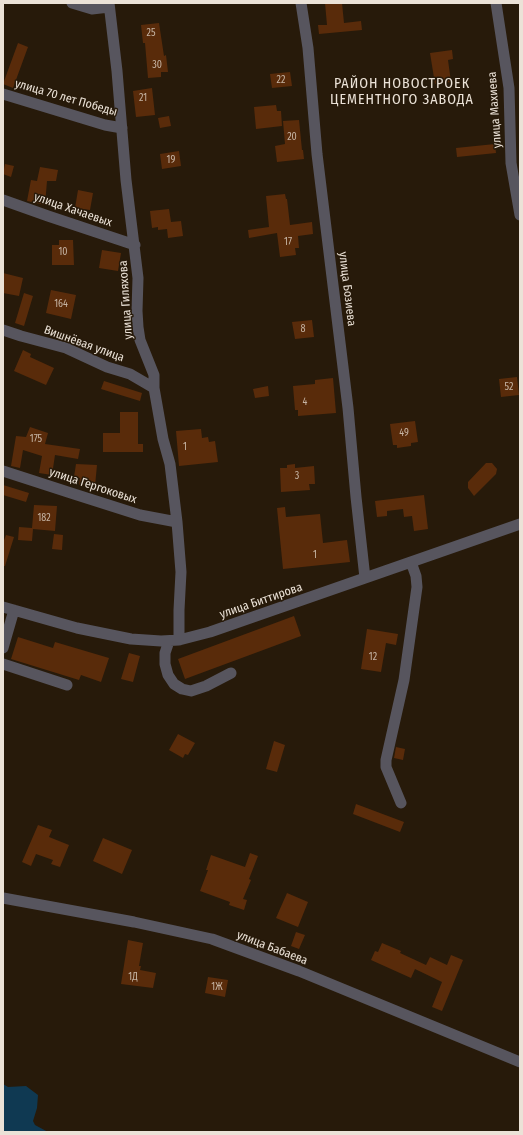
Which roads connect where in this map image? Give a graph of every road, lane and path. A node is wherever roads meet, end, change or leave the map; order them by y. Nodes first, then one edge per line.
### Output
1 (72, 3) edge
2 (301, 3) edge
3 (496, 3) edge
4 (109, 5) edge
5 (92, 9) junction
6 (111, 27) junction
7 (3, 94) edge
8 (122, 128) junction
9 (3, 200) edge
10 (520, 215) edge
11 (135, 244) junction
12 (3, 330) edge
13 (154, 388) junction
14 (3, 470) edge
15 (177, 522) junction
16 (520, 524) edge
17 (411, 562) junction
18 (365, 578) junction
19 (3, 607) edge
20 (14, 610) junction
21 (174, 640) junction
22 (3, 648) edge
23 (3, 664) edge
24 (231, 673) dead end
25 (67, 685) dead end
26 (401, 803) dead end
27 (3, 898) edge
28 (520, 1062) edge

1 - 5 street
2 - 18 street, улица Бозиева
3 - 10 street, улица Махиева
4 - 5 street
4 - 6 street, улица Гиляхова
5 - 6 street
6 - 8 street, улица Гиляхова
7 - 8 street, улица 70 лет Победы
8 - 11 street, улица Гиляхова
9 - 11 street, улица Хачаевых
11 - 13 street, улица Гиляхова
12 - 13 street, Вишнёвая улица
13 - 15 street, улица Гиляхова
14 - 15 street, улица Гергоковых
15 - 21 street, улица Гиляхова
16 - 17 street, улица Биттирова
17 - 18 street, улица Биттирова
17 - 26 street
18 - 21 street, улица Биттирова
19 - 20 street, улица Биттирова
20 - 21 street, улица Биттирова
20 - 22 street
21 - 24 street, улица Гиляхова
23 - 25 street
27 - 28 street, улица Бабаева

